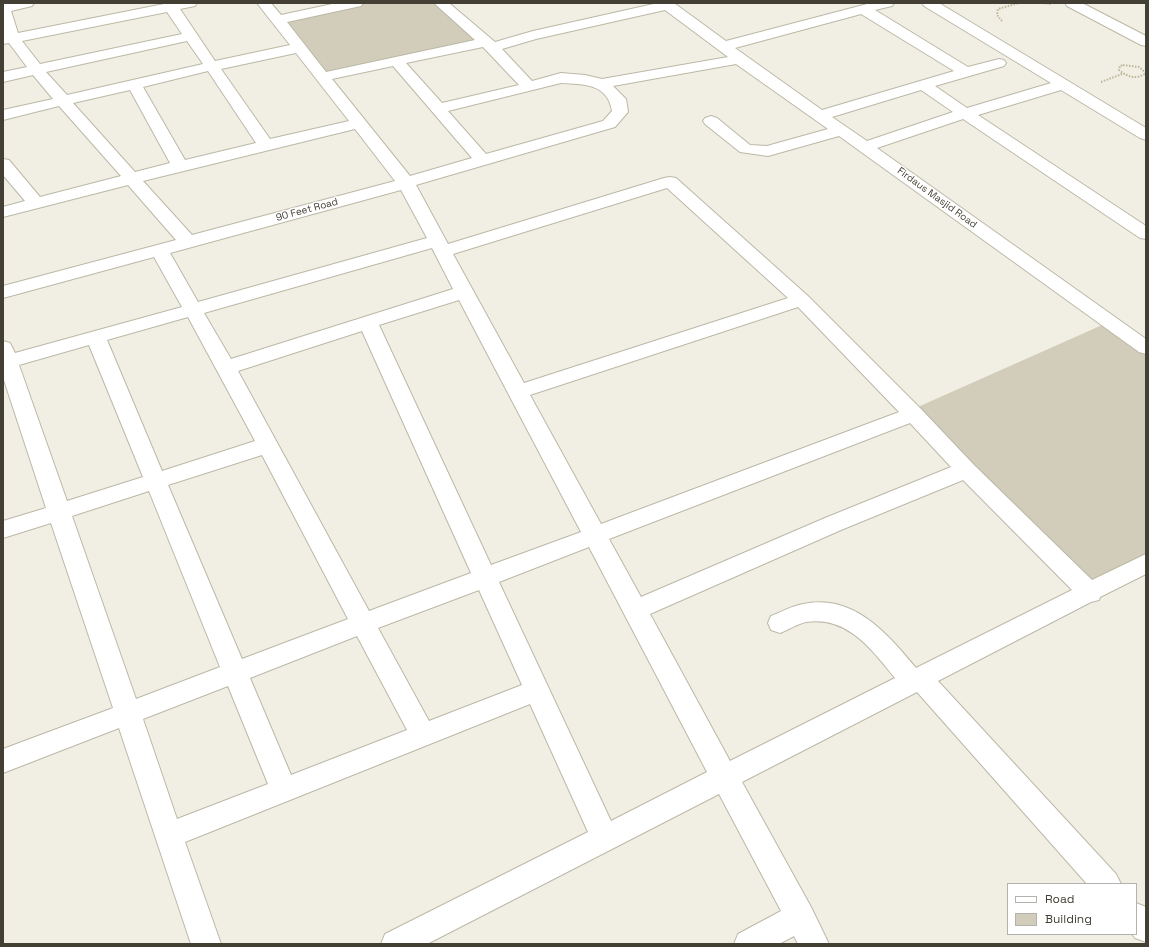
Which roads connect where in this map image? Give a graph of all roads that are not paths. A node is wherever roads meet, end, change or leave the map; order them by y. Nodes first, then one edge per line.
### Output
1 (27, 3) edge
2 (190, 3) edge
3 (264, 3) edge
4 (356, 3) edge
5 (441, 3) edge
6 (887, 3) edge
7 (929, 3) edge
8 (1072, 3) edge
9 (666, 4) edge
10 (171, 7) junction
11 (4, 8) edge
12 (863, 9) junction
13 (278, 20) junction
14 (191, 36) junction
15 (7, 39) edge
16 (1146, 42) edge
17 (488, 44) junction
18 (299, 48) junction
19 (730, 51) junction
20 (396, 61) junction
21 (999, 63) dead end
22 (212, 66) junction
23 (37, 70) junction
24 (966, 72) junction
25 (3, 77) edge
26 (322, 77) junction
27 (134, 84) junction
28 (602, 84) junction
29 (923, 84) junction
30 (1062, 85) junction
31 (528, 87) junction
32 (63, 101) junction
33 (437, 109) junction
34 (966, 113) junction
35 (3, 115) edge
36 (821, 116) junction
37 (711, 120) dead end
38 (359, 123) junction
39 (841, 130) junction
40 (1146, 135) edge
41 (266, 145) junction
42 (865, 147) junction
43 (482, 160) junction
44 (3, 164) edge
45 (180, 166) junction
46 (132, 179) junction
47 (406, 183) junction
48 (37, 204) junction
49 (3, 212) edge
50 (1146, 234) edge
51 (188, 242) junction
52 (440, 246) junction
53 (160, 250) junction
54 (3, 292) edge
55 (464, 292) junction
56 (801, 300) junction
57 (193, 310) junction
58 (368, 322) junction
59 (96, 337) junction
60 (1146, 348) edge
61 (5, 357) edge
62 (226, 368) junction
63 (518, 392) junction
64 (914, 414) junction
65 (267, 444) junction
66 (966, 470) junction
67 (156, 480) junction
68 (59, 512) junction
69 (3, 530) edge
70 (596, 535) junction
71 (1146, 563) edge
72 (486, 577) junction
73 (1090, 593) junction
74 (636, 610) junction
75 (780, 623) dead end
76 (362, 624) junction
77 (235, 672) junction
78 (917, 680) junction
79 (538, 690) junction
80 (128, 713) junction
81 (423, 735) junction
82 (3, 761) edge
83 (726, 778) junction
84 (284, 790) junction
85 (169, 834) junction
86 (605, 839) junction
87 (1105, 883) edge
88 (800, 916) junction
89 (1137, 918) edge
90 (1146, 928) edge
91 (206, 944) edge
92 (396, 944) edge
93 (749, 944) edge
94 (814, 944) edge

1 - 11 street
2 - 10 street
3 - 13 street
4 - 13 street
5 - 17 street
6 - 12 street
7 - 30 street
8 - 16 street
9 - 17 street
9 - 19 street
10 - 14 street
10 - 15 street
11 - 15 street
12 - 19 street
12 - 24 street
13 - 18 street
14 - 22 street
14 - 23 street
15 - 23 street
17 - 20 street
17 - 31 street
18 - 22 street
18 - 26 street
19 - 28 street
19 - 36 street
19 - 60 street, Firdaus Masjid Road
20 - 26 street
20 - 33 street
21 - 24 street
22 - 27 street
22 - 41 street
23 - 25 street
23 - 32 street
24 - 29 street
26 - 38 street
27 - 32 street
27 - 45 street
28 - 31 street
28 - 43 street, 90 Feet Road
29 - 34 street
29 - 36 street
30 - 34 street
30 - 40 street
31 - 33 street
32 - 35 street
32 - 46 street
33 - 43 street
34 - 42 street
34 - 50 street
36 - 39 street
37 - 39 street
38 - 41 street
38 - 47 street
39 - 42 street
41 - 45 street
42 - 60 street
43 - 47 street, 90 Feet Road
44 - 48 street
45 - 46 street
46 - 48 street
46 - 51 street
47 - 51 street, 90 Feet Road
47 - 52 street
48 - 49 street
51 - 53 street, 90 Feet Road
52 - 55 street
52 - 56 street
52 - 57 street
53 - 54 street, 90 Feet Road
53 - 57 street
55 - 58 street
55 - 63 street
56 - 63 street
56 - 64 street
57 - 59 street
57 - 62 street
58 - 62 street
58 - 72 street
59 - 61 street
59 - 67 street
61 - 68 street
62 - 65 street
63 - 70 street
64 - 66 street
64 - 70 street
65 - 67 street
65 - 76 street
66 - 73 street
66 - 74 street
67 - 68 street
67 - 77 street
68 - 69 street
68 - 80 street
70 - 72 street
70 - 74 street
71 - 73 street
72 - 76 street
72 - 79 street
73 - 78 street
74 - 83 street
75 - 78 street
76 - 77 street
76 - 81 street
77 - 80 street
77 - 84 street
78 - 83 street
78 - 87 street
79 - 81 street
79 - 86 street
80 - 82 street
80 - 85 street
81 - 84 street
83 - 86 street
83 - 88 street
84 - 85 street
85 - 91 street
86 - 92 street
88 - 93 street
88 - 94 street
89 - 90 street

